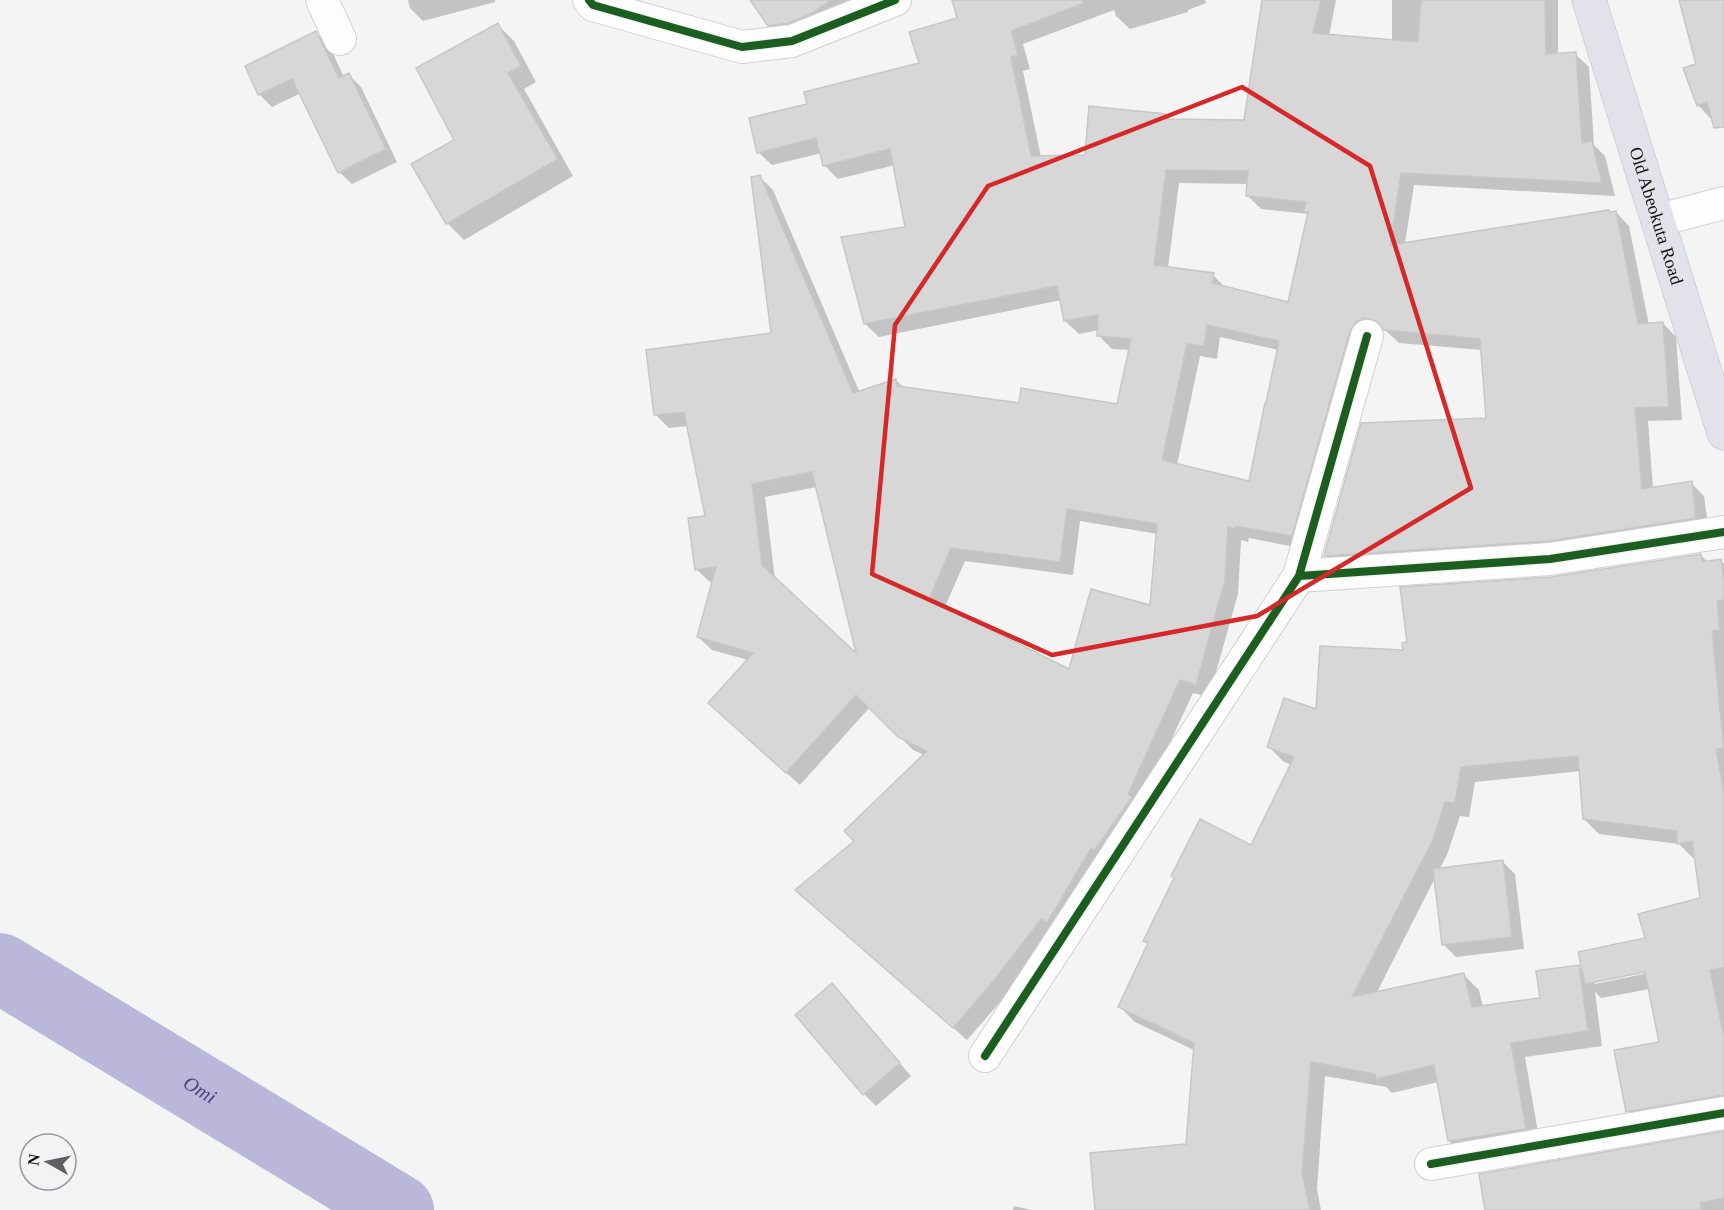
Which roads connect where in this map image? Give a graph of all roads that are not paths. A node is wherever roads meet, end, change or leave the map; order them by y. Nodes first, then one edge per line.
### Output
1 (322, 0) edge
2 (589, 0) edge
3 (895, 0) edge
4 (1589, 0) edge
5 (340, 39) dead end
6 (1724, 203) edge
7 (1659, 220) junction
8 (1367, 336) dead end
9 (1724, 433) edge
10 (1724, 532) edge
11 (1299, 576) junction
12 (985, 1056) dead end
13 (1724, 1113) edge
14 (1431, 1164) dead end

1 - 5 street
2 - 3 street
4 - 7 highway, Old Abeokuta Road
6 - 7 street
7 - 9 highway, Old Abeokuta Road
8 - 11 street
10 - 11 street
11 - 12 street
13 - 14 street

